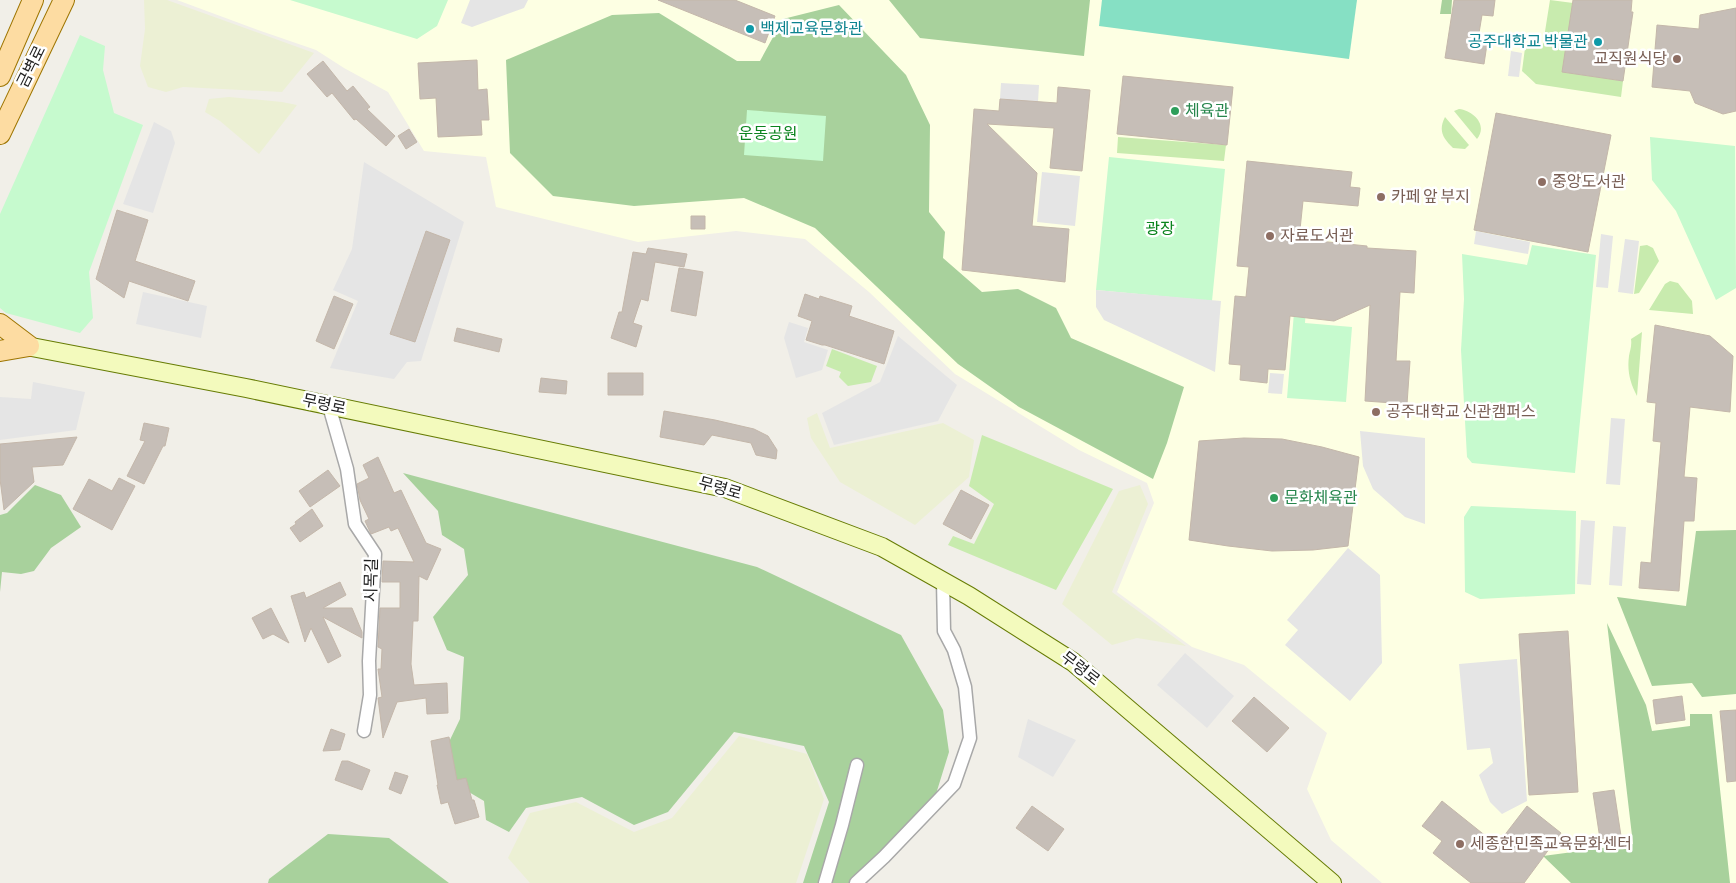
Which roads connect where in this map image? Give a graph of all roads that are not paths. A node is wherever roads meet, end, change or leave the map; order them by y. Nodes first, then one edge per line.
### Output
1 (33, 0) edge
2 (64, 0) edge
3 (0, 76) edge
4 (0, 134) edge
5 (0, 324) edge
6 (0, 341) edge
7 (29, 346) junction
8 (0, 351) edge
9 (329, 406) junction
10 (943, 581) junction
11 (364, 732) dead end
12 (857, 765) dead end
13 (825, 883) edge
14 (856, 883) edge
15 (1332, 883) edge

1 - 3 main road, 금벽로
2 - 4 main road, 금벽로
5 - 7 main road
6 - 7 main road, 무령로
7 - 8 main road
7 - 9 main road, 무령로
9 - 10 main road, 무령로
9 - 11 street, 시목길
10 - 14 street
10 - 15 main road, 무령로
12 - 13 street

